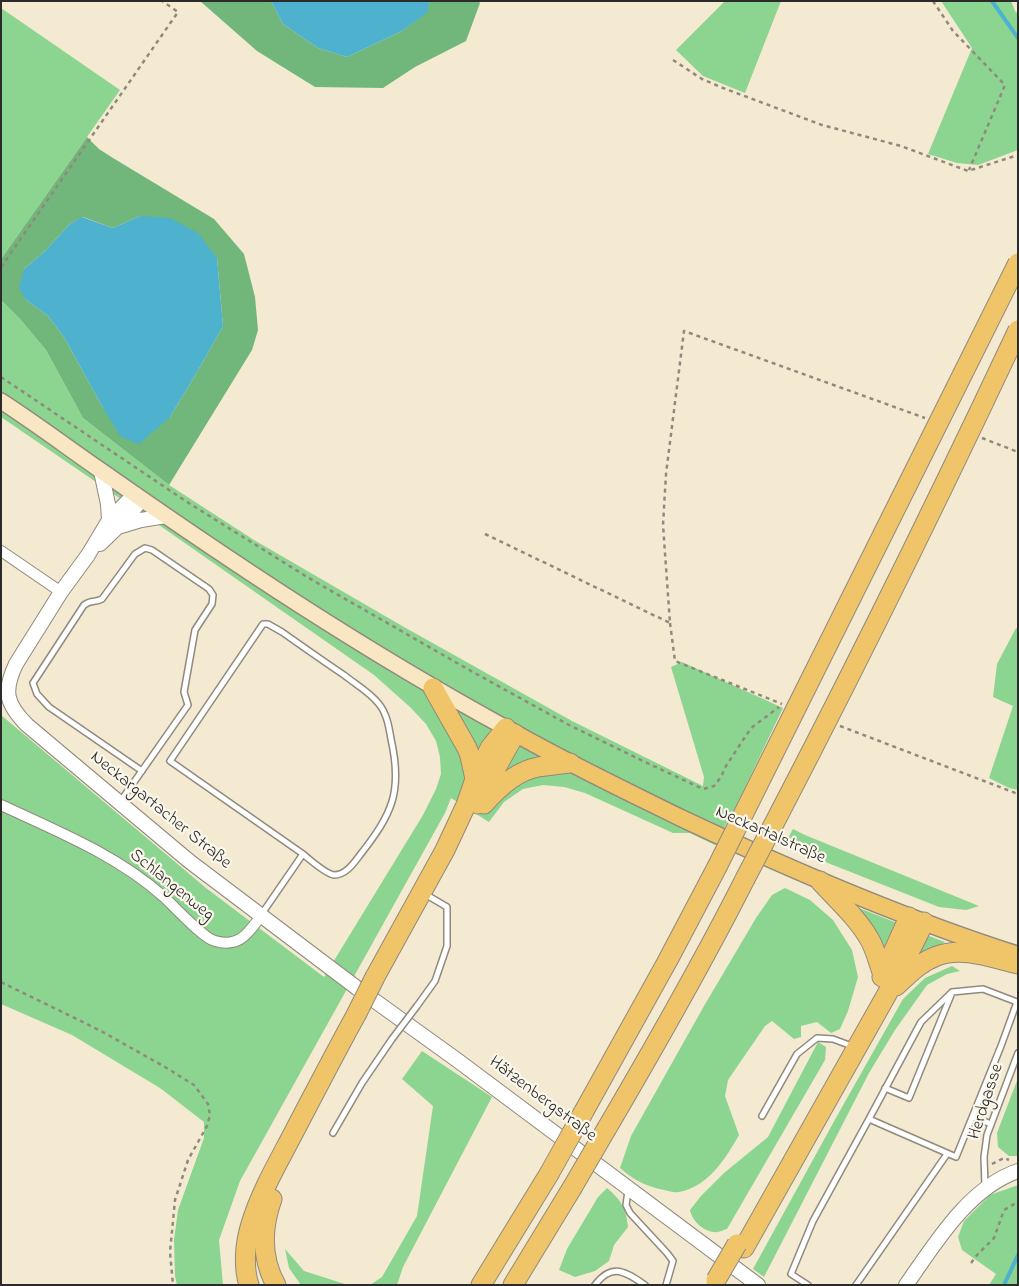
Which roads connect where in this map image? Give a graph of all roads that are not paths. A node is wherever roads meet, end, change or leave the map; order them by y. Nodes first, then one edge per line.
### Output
1 (1018, 263) edge
2 (1018, 330) edge
3 (1, 401) edge
4 (101, 471) junction
5 (139, 497) junction
6 (166, 516) junction
7 (113, 524) junction
8 (1, 551) edge
9 (61, 592) junction
10 (433, 688) junction
11 (5, 698) edge
12 (510, 731) junction
13 (570, 764) junction
14 (142, 771) junction
15 (475, 779) junction
16 (120, 803) junction
17 (1, 805) edge
18 (472, 819) junction
19 (303, 854) junction
20 (820, 881) junction
21 (430, 897) junction
22 (261, 916) junction
23 (917, 919) junction
24 (303, 948) joint
25 (1018, 955) edge
26 (1018, 964) edge
27 (883, 975) junction
28 (379, 979) junction
29 (952, 992) junction
30 (888, 994) junction
31 (359, 1017) junction
32 (849, 1044) junction
33 (1018, 1053) edge
34 (885, 1088) junction
35 (762, 1116) dead end
36 (973, 1117) junction
37 (869, 1120) junction
38 (991, 1124) junction
39 (333, 1134) dead end
40 (947, 1154) junction
41 (1014, 1166) edge
42 (629, 1188) junction
43 (985, 1189) junction
44 (741, 1246) junction
45 (486, 1277) edge
46 (719, 1283) edge
47 (249, 1285) edge
48 (276, 1285) edge
49 (474, 1285) edge
50 (513, 1285) edge
51 (594, 1285) edge
52 (645, 1285) edge
53 (666, 1285) edge
54 (758, 1285) edge
55 (808, 1285) edge
56 (856, 1285) edge
57 (906, 1285) edge

1 - 45 highway, bridge
2 - 50 highway, bridge
3 - 4 main road
4 - 5 main road
4 - 7 street
5 - 6 main road
5 - 7 street
6 - 7 street
6 - 10 main road
7 - 9 street
8 - 9 street
9 - 11 street
10 - 12 main road
10 - 15 highway
11 - 16 street, Neckargartacher Straße
12 - 13 main road, Neckartalstraße
12 - 15 highway
12 - 18 highway
13 - 18 highway
13 - 20 main road, Neckartalstraße
14 - 14 lane
14 - 16 lane
15 - 28 highway
16 - 22 street, Neckargartacher Straße
17 - 22 street, Schlangenweg
18 - 21 highway
19 - 19 lane
19 - 22 lane
20 - 23 main road, Neckartalstraße
20 - 27 highway
21 - 28 highway
21 - 39 lane, bridge
22 - 24 street, Neckargartacher Straße
23 - 25 main road, Neckartalstraße
23 - 27 highway
23 - 30 highway
24 - 42 street, Hätzenbergstraße
26 - 30 highway
27 - 32 highway
28 - 31 highway, bridge
29 - 34 lane
29 - 34 lane
29 - 36 lane
30 - 44 highway
31 - 47 highway
31 - 48 highway
32 - 35 lane
32 - 44 highway
33 - 38 lane, Herdgasse
34 - 37 lane
36 - 38 lane
36 - 40 lane
37 - 40 lane
37 - 55 lane
38 - 43 lane, Herdgasse
40 - 56 lane
41 - 43 street
42 - 53 lane
42 - 54 street, Hätzenbergstraße
43 - 57 street
44 - 46 highway, bridge
45 - 49 highway
51 - 52 lane

